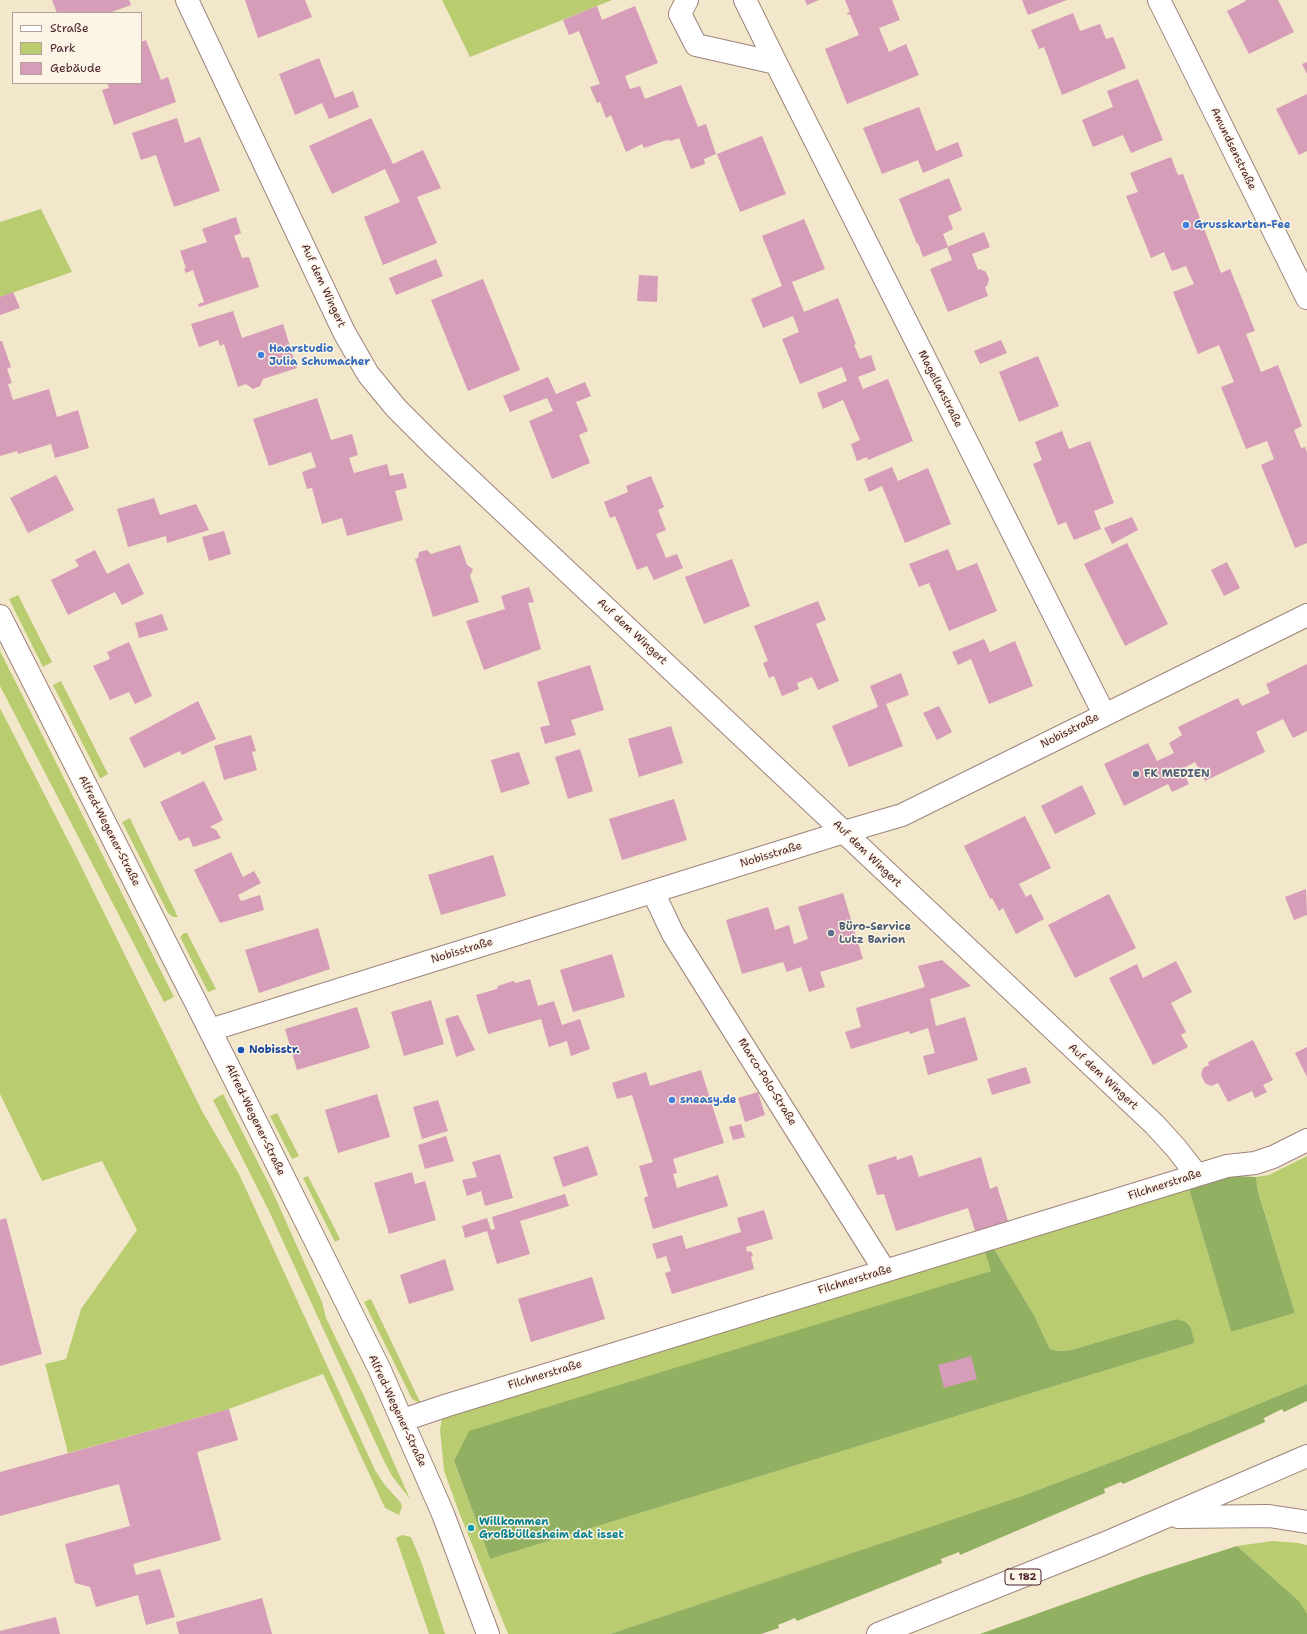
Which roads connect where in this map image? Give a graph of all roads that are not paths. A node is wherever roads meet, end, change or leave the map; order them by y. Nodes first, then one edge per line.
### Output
1 (187, 0) edge
2 (686, 0) edge
3 (745, 0) edge
4 (1159, 0) edge
5 (776, 63) junction
6 (1307, 298) edge
7 (1307, 615) edge
8 (0, 616) edge
9 (1104, 714) junction
10 (844, 832) junction
11 (653, 892) junction
12 (210, 1030) junction
13 (1307, 1140) edge
14 (1197, 1175) junction
15 (885, 1270) junction
16 (403, 1420) junction
17 (1307, 1456) edge
18 (1167, 1517) junction
19 (1307, 1522) edge
20 (488, 1634) edge
21 (878, 1634) edge

1 - 10 street, Auf dem Wingert
2 - 5 street
3 - 5 street, Magellanstraße
4 - 6 street, Amundsenstraße
5 - 9 street, Magellanstraße
7 - 9 street, Nobisstraße
8 - 12 street, Alfred-Wegener-Straße
9 - 10 street, Nobisstraße
10 - 11 street, Nobisstraße
10 - 14 street, Auf dem Wingert
11 - 12 street, Nobisstraße
11 - 15 street, Marco-Polo-Straße
12 - 16 street, Alfred-Wegener-Straße
13 - 14 street, Filchnerstraße
14 - 15 street, Filchnerstraße
15 - 16 street, Filchnerstraße
16 - 20 street, Alfred-Wegener-Straße
17 - 18 street, L 182
18 - 19 street, L 182
18 - 21 street, L 182

